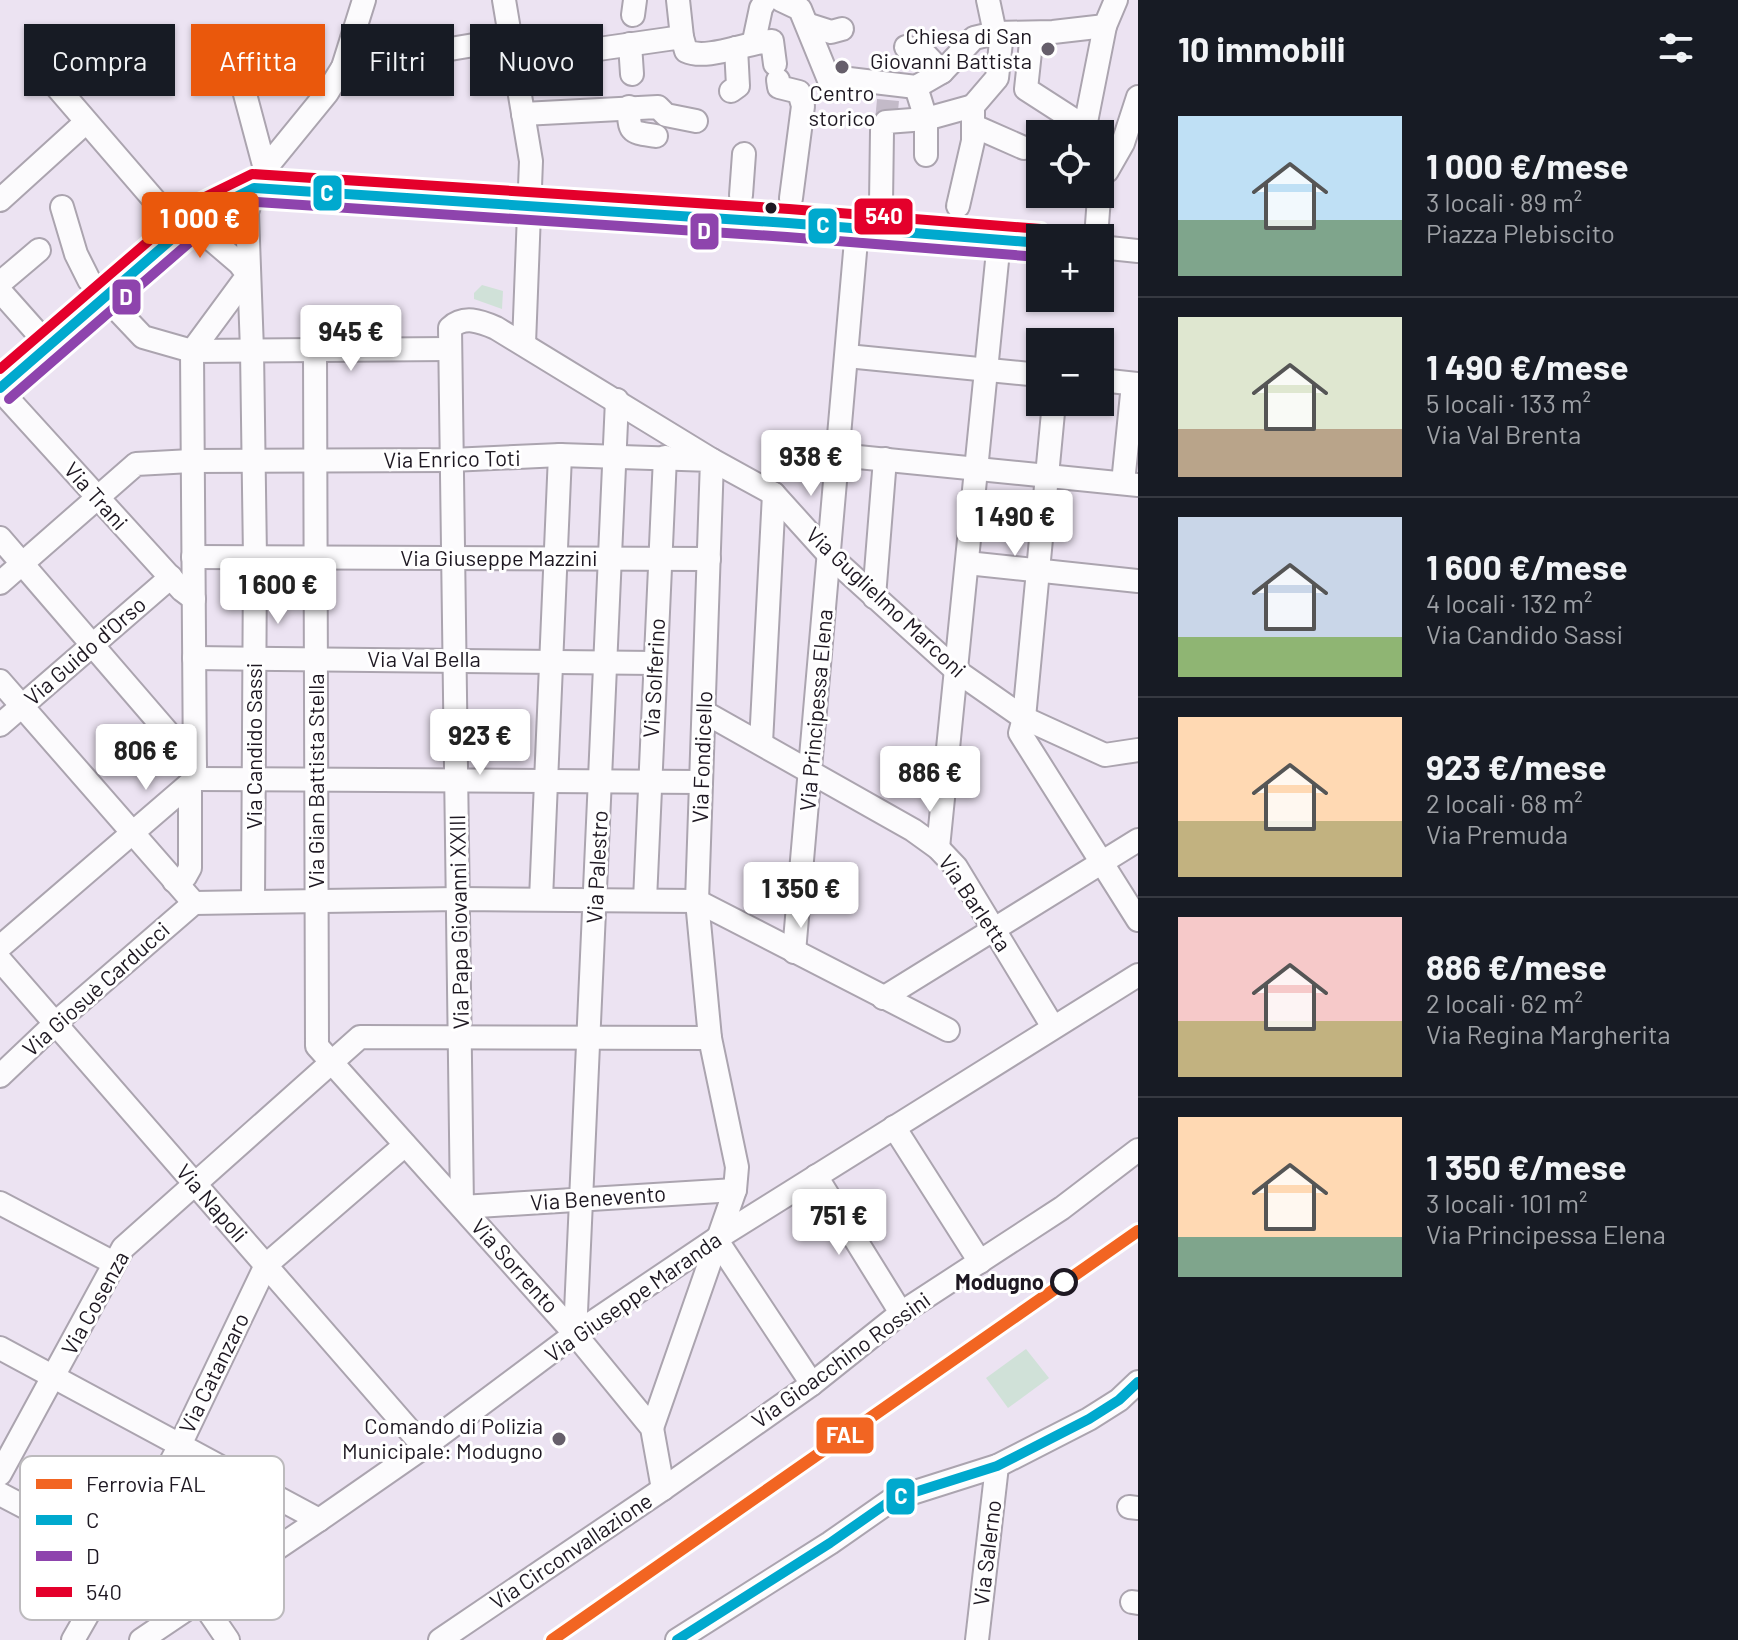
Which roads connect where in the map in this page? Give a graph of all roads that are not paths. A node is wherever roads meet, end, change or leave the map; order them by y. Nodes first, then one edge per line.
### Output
1 (364, 0) edge
2 (504, 0) edge
3 (678, 0) edge
4 (766, 0) edge
5 (988, 0) edge
6 (1116, 0) edge
7 (797, 11) edge
8 (356, 24) edge
9 (508, 24) edge
10 (1105, 26) junction
11 (842, 29) dead end
12 (998, 33) junction
13 (1032, 33) junction
14 (682, 37) junction
15 (630, 44) junction
16 (745, 45) junction
17 (603, 46) edge
18 (906, 47) dead end
19 (341, 70) edge
20 (942, 72) junction
21 (632, 74) dead end
22 (829, 80) junction
23 (916, 87) junction
24 (731, 91) dead end
25 (799, 92) junction
26 (64, 96) edge
27 (243, 96) edge
28 (520, 96) edge
29 (1138, 97) edge
30 (629, 107) junction
31 (523, 114) junction
32 (973, 116) junction
33 (926, 119) junction
34 (696, 121) dead end
35 (86, 122) junction
36 (656, 136) dead end
37 (1024, 148) dead end
38 (744, 154) dead end
39 (926, 155) dead end
40 (1114, 159) edge
41 (259, 179) junction
42 (741, 195) dead end
43 (791, 198) dead end
44 (0, 200) edge
45 (881, 203) dead end
46 (529, 206) junction
47 (958, 206) dead end
48 (62, 207) dead end
49 (186, 227) junction
50 (857, 229) junction
51 (999, 241) junction
52 (1026, 242) edge
53 (1114, 248) edge
54 (39, 250) dead end
55 (1138, 251) edge
56 (248, 275) junction
57 (0, 283) edge
58 (0, 291) edge
59 (103, 297) junction
60 (524, 344) junction
61 (48, 345) junction
62 (449, 349) junction
63 (252, 350) junction
64 (315, 350) junction
65 (192, 351) junction
66 (847, 356) junction
67 (988, 369) junction
68 (1026, 373) edge
69 (1114, 382) edge
70 (1135, 384) edge
71 (0, 389) edge
72 (617, 400) junction
73 (1053, 416) edge
74 (560, 455) junction
75 (838, 455) junction
76 (615, 456) junction
77 (665, 457) junction
78 (885, 459) junction
79 (451, 460) junction
80 (712, 460) junction
81 (191, 461) junction
82 (254, 461) junction
83 (315, 461) junction
84 (978, 469) junction
85 (1047, 475) junction
86 (1131, 484) edge
87 (774, 494) junction
88 (97, 498) junction
89 (0, 538) edge
90 (829, 555) junction
91 (193, 557) junction
92 (610, 557) junction
93 (255, 558) junction
94 (316, 558) junction
95 (556, 558) junction
96 (659, 558) junction
97 (452, 559) junction
98 (709, 559) junction
99 (967, 563) junction
100 (23, 564) junction
101 (1037, 571) junction
102 (171, 577) junction
103 (1138, 581) edge
104 (0, 583) edge
105 (874, 597) junction
106 (194, 599) junction
107 (92, 645) junction
108 (194, 658) junction
109 (255, 659) junction
110 (315, 659) junction
111 (454, 659) junction
112 (551, 660) junction
113 (606, 662) junction
114 (655, 663) junction
115 (958, 672) junction
116 (0, 681) edge
117 (21, 706) junction
118 (704, 712) junction
119 (1024, 718) junction
120 (0, 725) edge
121 (761, 743) junction
122 (1138, 750) edge
123 (811, 772) junction
124 (193, 776) junction
125 (254, 779) junction
126 (457, 779) junction
127 (316, 780) junction
128 (546, 780) junction
129 (601, 781) junction
130 (649, 781) junction
131 (701, 782) junction
132 (132, 835) junction
133 (1138, 840) edge
134 (938, 848) junction
135 (1102, 862) junction
136 (174, 881) junction
137 (459, 899) junction
138 (541, 899) junction
139 (596, 899) junction
140 (645, 900) junction
141 (697, 901) junction
142 (253, 902) junction
143 (317, 902) junction
144 (194, 903) junction
145 (1138, 920) edge
146 (994, 929) junction
147 (0, 947) edge
148 (794, 952) junction
149 (0, 960) edge
150 (1138, 975) edge
151 (883, 998) junction
152 (55, 1023) junction
153 (1053, 1027) junction
154 (948, 1030) dead end
155 (460, 1036) junction
156 (589, 1037) junction
157 (710, 1038) junction
158 (332, 1063) junction
159 (0, 1076) edge
160 (894, 1127) junction
161 (405, 1145) junction
162 (1138, 1150) edge
163 (816, 1176) junction
164 (196, 1184) junction
165 (735, 1190) junction
166 (581, 1200) junction
167 (0, 1203) edge
168 (462, 1207) junction
169 (716, 1239) junction
170 (980, 1262) junction
171 (114, 1263) junction
172 (266, 1265) junction
173 (901, 1313) junction
174 (575, 1334) junction
175 (0, 1348) edge
176 (53, 1377) junction
177 (1138, 1382) edge
178 (812, 1384) junction
179 (652, 1428) junction
180 (180, 1445) junction
181 (424, 1447) junction
182 (174, 1456) edge
183 (200, 1456) edge
184 (997, 1466) junction
185 (0, 1474) edge
186 (663, 1489) junction
187 (0, 1494) edge
188 (284, 1501) edge
189 (20, 1505) edge
190 (319, 1520) junction
191 (284, 1543) edge
192 (84, 1620) edge
193 (170, 1620) edge
194 (214, 1620) edge
195 (73, 1640) edge
196 (141, 1640) edge
197 (228, 1640) edge
198 (440, 1640) edge
199 (677, 1640) edge
200 (977, 1640) edge

1 - 8 street
2 - 9 street
3 - 14 street
4 - 16 street
5 - 12 street
6 - 10 street
7 - 11 street
7 - 22 street
10 - 13 street
10 - 13 street
12 - 13 street
12 - 20 street
12 - 32 street
14 - 15 street
14 - 16 street
15 - 17 street
15 - 21 street
16 - 24 street
16 - 25 street
18 - 20 street
19 - 41 street
20 - 23 street
22 - 23 street
22 - 25 street
23 - 33 street
25 - 43 street
26 - 35 street
27 - 41 street
28 - 31 street
29 - 40 street
30 - 31 street
30 - 34 street
30 - 36 street
31 - 46 street
32 - 33 street
32 - 37 street
32 - 47 street
33 - 39 street
33 - 45 street
35 - 44 street
35 - 49 street
38 - 42 street
41 - 46 street
41 - 49 street
41 - 56 street, Via Candido Sassi
46 - 50 street
46 - 60 street
48 - 59 street
49 - 56 street
49 - 59 street
50 - 51 street
50 - 66 street, Via Principessa Elena
51 - 52 street
51 - 67 street
53 - 55 street
54 - 57 street
56 - 63 street, Via Candido Sassi
56 - 65 street
58 - 61 street
59 - 61 street
59 - 65 street
60 - 62 street, Via Guglielmo Marconi
60 - 72 street, Via Guglielmo Marconi
61 - 71 street
62 - 64 street
62 - 79 street, Via Papa Giovanni XXIII
63 - 64 street
63 - 65 street
63 - 82 street, Via Candido Sassi
64 - 83 street, Via Gian Battista Stella
65 - 81 street
66 - 67 street
66 - 75 street, Via Principessa Elena
67 - 68 street
67 - 84 street
69 - 70 street
70 - 86 street
71 - 88 street, Via Trani
72 - 76 street, Via Palestro
72 - 80 street, Via Guglielmo Marconi
73 - 85 street
74 - 76 street, Via Enrico Toti
74 - 79 street, Via Enrico Toti
74 - 95 street
75 - 78 street
75 - 90 street, Via Principessa Elena
76 - 77 street, Via Enrico Toti
76 - 92 street, Via Palestro
77 - 80 street, Via Enrico Toti
77 - 96 street, Via Solferino
78 - 84 street
78 - 105 street
79 - 83 street, Via Enrico Toti
79 - 97 street, Via Papa Giovanni XXIII
80 - 87 street, Via Guglielmo Marconi
80 - 98 street, Via Fondicello
81 - 82 street, Via Enrico Toti
81 - 88 street, Via Enrico Toti
81 - 91 street
82 - 83 street, Via Enrico Toti
82 - 93 street, Via Candido Sassi
83 - 94 street, Via Gian Battista Stella
84 - 85 street
84 - 99 street
85 - 86 street
85 - 101 street
87 - 90 street, Via Guglielmo Marconi
87 - 121 street
88 - 100 street, Via Enrico Toti
88 - 102 street, Via Trani
89 - 100 street
90 - 105 street, Via Guglielmo Marconi
90 - 123 street, Via Principessa Elena
91 - 93 street, Via Giuseppe Mazzini
91 - 106 street
92 - 95 street, Via Giuseppe Mazzini
92 - 96 street, Via Giuseppe Mazzini
92 - 113 street, Via Palestro
93 - 94 street, Via Giuseppe Mazzini
93 - 109 street, Via Candido Sassi
94 - 97 street, Via Giuseppe Mazzini
94 - 110 street, Via Gian Battista Stella
95 - 97 street, Via Giuseppe Mazzini
95 - 112 street
96 - 98 street, Via Giuseppe Mazzini
96 - 114 street, Via Solferino
97 - 111 street, Via Papa Giovanni XXIII
98 - 118 street, Via Fondicello
99 - 101 street
99 - 115 street
100 - 104 street, Via Enrico Toti
100 - 107 street
101 - 103 street
101 - 119 street
102 - 106 street, Via Trani
102 - 107 street, Via Guido d'Orso
105 - 115 street, Via Guglielmo Marconi
106 - 108 street
107 - 117 street, Via Guido d'Orso
107 - 124 street
108 - 109 street, Via Val Bella
108 - 124 street
109 - 110 street, Via Val Bella
109 - 125 street, Via Candido Sassi
110 - 111 street, Via Val Bella
110 - 127 street, Via Gian Battista Stella
111 - 112 street, Via Val Bella
111 - 126 street, Via Papa Giovanni XXIII
112 - 113 street, Via Val Bella
112 - 128 street
113 - 114 street, Via Val Bella
113 - 129 street, Via Palestro
114 - 130 street, Via Solferino
115 - 119 street, Via Guglielmo Marconi
115 - 134 street
116 - 117 street
117 - 120 street, Via Guido d'Orso
117 - 132 street
118 - 121 street, Via Barletta
118 - 131 street, Via Fondicello
119 - 122 street, Via Guglielmo Marconi
119 - 135 street
121 - 123 street, Via Barletta
123 - 134 street, Via Barletta
123 - 148 street, Via Principessa Elena
124 - 125 street
124 - 132 street
124 - 136 street
125 - 127 street
125 - 142 street, Via Candido Sassi
126 - 127 street
126 - 128 street
126 - 137 street, Via Papa Giovanni XXIII
127 - 143 street, Via Gian Battista Stella
128 - 129 street
128 - 138 street
129 - 130 street
129 - 139 street, Via Palestro
130 - 131 street
130 - 140 street, Via Solferino
131 - 141 street, Via Fondicello
132 - 136 street
132 - 147 street
133 - 135 street
134 - 146 street, Via Barletta
135 - 145 street
135 - 146 street
136 - 144 street
137 - 138 street
137 - 143 street
137 - 155 street, Via Papa Giovanni XXIII
138 - 139 street
139 - 140 street
139 - 156 street, Via Palestro
140 - 141 street
141 - 148 street
141 - 157 street, Via Fondicello
142 - 143 street
142 - 144 street
143 - 158 street, Via Gian Battista Stella
144 - 152 street, Via Giosuè Carducci
146 - 151 street
146 - 153 street, Via Barletta
148 - 151 street
149 - 152 street, Via Napoli
150 - 153 street, Via Giuseppe Maranda
151 - 154 street
152 - 159 street, Via Giosuè Carducci
152 - 164 street, Via Napoli
153 - 160 street, Via Giuseppe Maranda
155 - 156 street, Via Cosenza
155 - 158 street, Via Cosenza
155 - 168 street, Via Papa Giovanni XXIII
156 - 157 street, Via Cosenza
156 - 166 street, Via Palestro
157 - 165 street, Via Fondicello
158 - 161 street, Via Sorrento
158 - 164 street, Via Cosenza
160 - 163 street, Via Giuseppe Maranda
160 - 170 street
161 - 168 street, Via Sorrento
161 - 172 street, Via Catanzaro
162 - 170 street, Via Gioacchino Rossini
163 - 169 street, Via Giuseppe Maranda
163 - 173 street
164 - 171 street, Via Cosenza
164 - 172 street, Via Napoli
165 - 166 street, Via Benevento
165 - 169 street, Via Fondicello
166 - 168 street, Via Benevento
166 - 174 street, Via Palestro
167 - 171 street
168 - 174 street, Via Sorrento
169 - 174 street, Via Giuseppe Maranda
169 - 178 street
169 - 179 street, Via Fondicello
170 - 173 street, Via Gioacchino Rossini
171 - 176 street, Via Cosenza
172 - 180 street, Via Catanzaro
172 - 181 street, Via Napoli
173 - 178 street, Via Gioacchino Rossini
174 - 179 street, Via Sorrento
174 - 181 street, Via Giuseppe Maranda
175 - 176 street
176 - 180 street
176 - 185 street, Via Cosenza
177 - 184 street
178 - 186 street, Via Gioacchino Rossini
179 - 186 street, Via Sorrento
180 - 182 street, Via Catanzaro
180 - 183 street
181 - 190 street, Via Giuseppe Maranda
184 - 199 street
184 - 200 street, Via Salerno
186 - 198 street, Via Circonvallazione
187 - 189 street
188 - 190 street
190 - 191 street, Via Giuseppe Maranda
192 - 195 street, Via Catanzaro
193 - 196 street, Via Giuseppe Maranda
194 - 197 street

